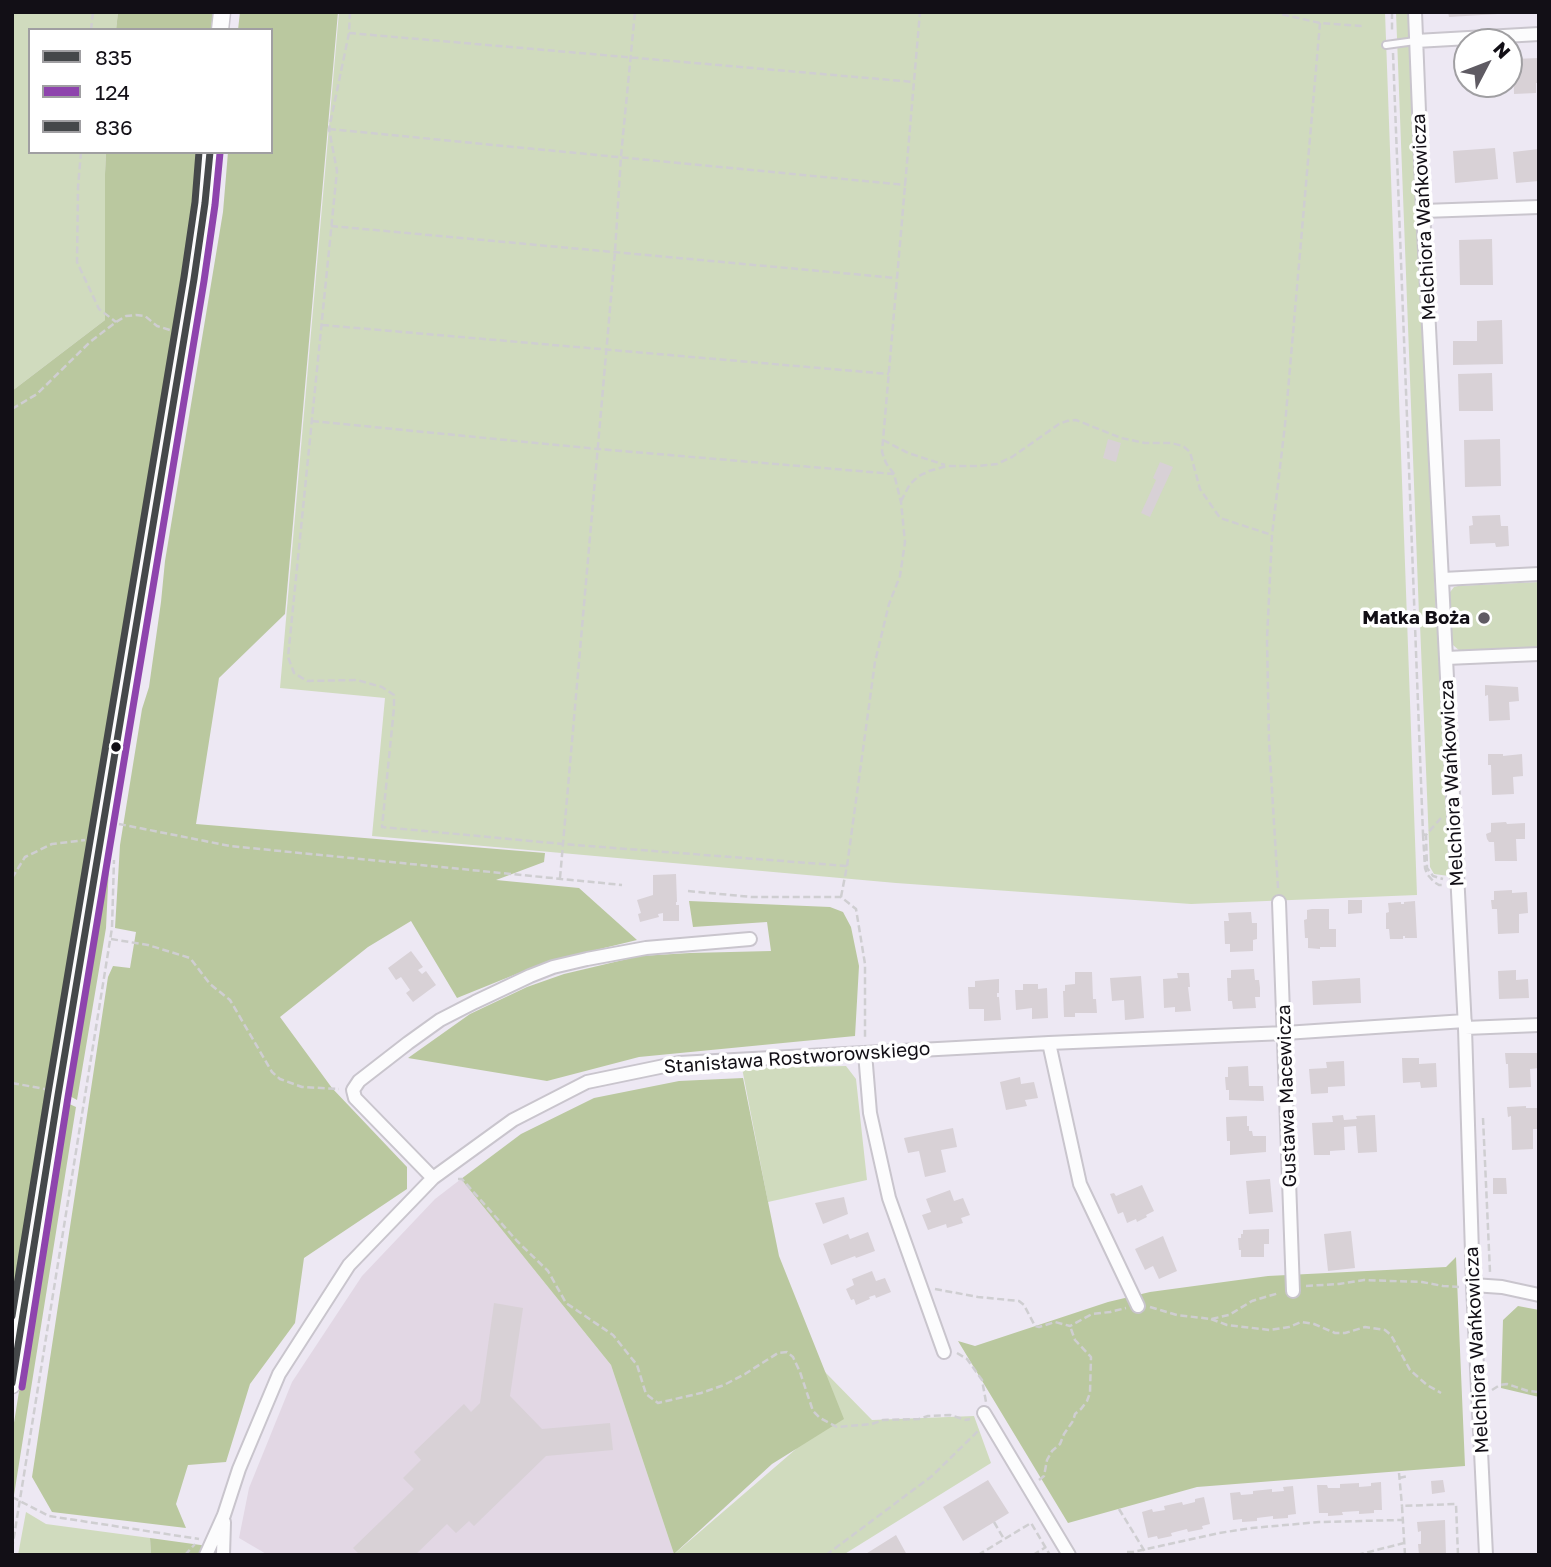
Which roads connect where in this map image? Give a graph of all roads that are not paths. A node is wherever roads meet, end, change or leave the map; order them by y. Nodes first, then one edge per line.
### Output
1 (1415, 12) edge
2 (1539, 34) edge
3 (1416, 41) junction
4 (1389, 45) road end
5 (210, 154) edge
6 (1539, 207) edge
7 (1423, 211) junction
8 (1539, 574) edge
9 (1443, 579) junction
10 (1539, 654) edge
11 (1446, 657) junction
12 (1279, 902) road end
13 (750, 939) dead end
14 (1465, 1024) junction
15 (1539, 1025) edge
16 (1285, 1033) junction
17 (1049, 1043) junction
18 (865, 1053) junction
19 (433, 1178) junction
20 (1473, 1287) junction
21 (1293, 1291) road end
22 (1539, 1295) edge
23 (1138, 1306) road end
24 (944, 1352) road end
25 (12, 1385) edge
26 (984, 1413) road end
27 (224, 1515) junction
28 (206, 1555) edge
29 (223, 1555) edge
30 (1069, 1555) edge
31 (1486, 1555) edge

1 - 3 street, Melchiora Wańkowicza
2 - 3 street
3 - 4 lane
3 - 7 street, Melchiora Wańkowicza
5 - 25 street
6 - 7 street
7 - 9 street, Melchiora Wańkowicza
8 - 9 street
9 - 11 street, Melchiora Wańkowicza
10 - 11 street
11 - 14 street, Melchiora Wańkowicza
12 - 16 street, Gustawa Macewicza
13 - 19 street
14 - 15 street, Stanisława Rostworowskiego
14 - 16 street, Stanisława Rostworowskiego
14 - 20 street, Melchiora Wańkowicza
16 - 17 street, Stanisława Rostworowskiego
16 - 21 street, Gustawa Macewicza
17 - 18 street, Stanisława Rostworowskiego
17 - 23 street
18 - 19 street, Stanisława Rostworowskiego
18 - 24 street
19 - 27 street, Stanisława Rostworowskiego
20 - 22 street
20 - 31 street, Melchiora Wańkowicza
26 - 30 street
27 - 28 street, Stanisława Rostworowskiego
27 - 29 street, Stanisława Rostworowskiego

